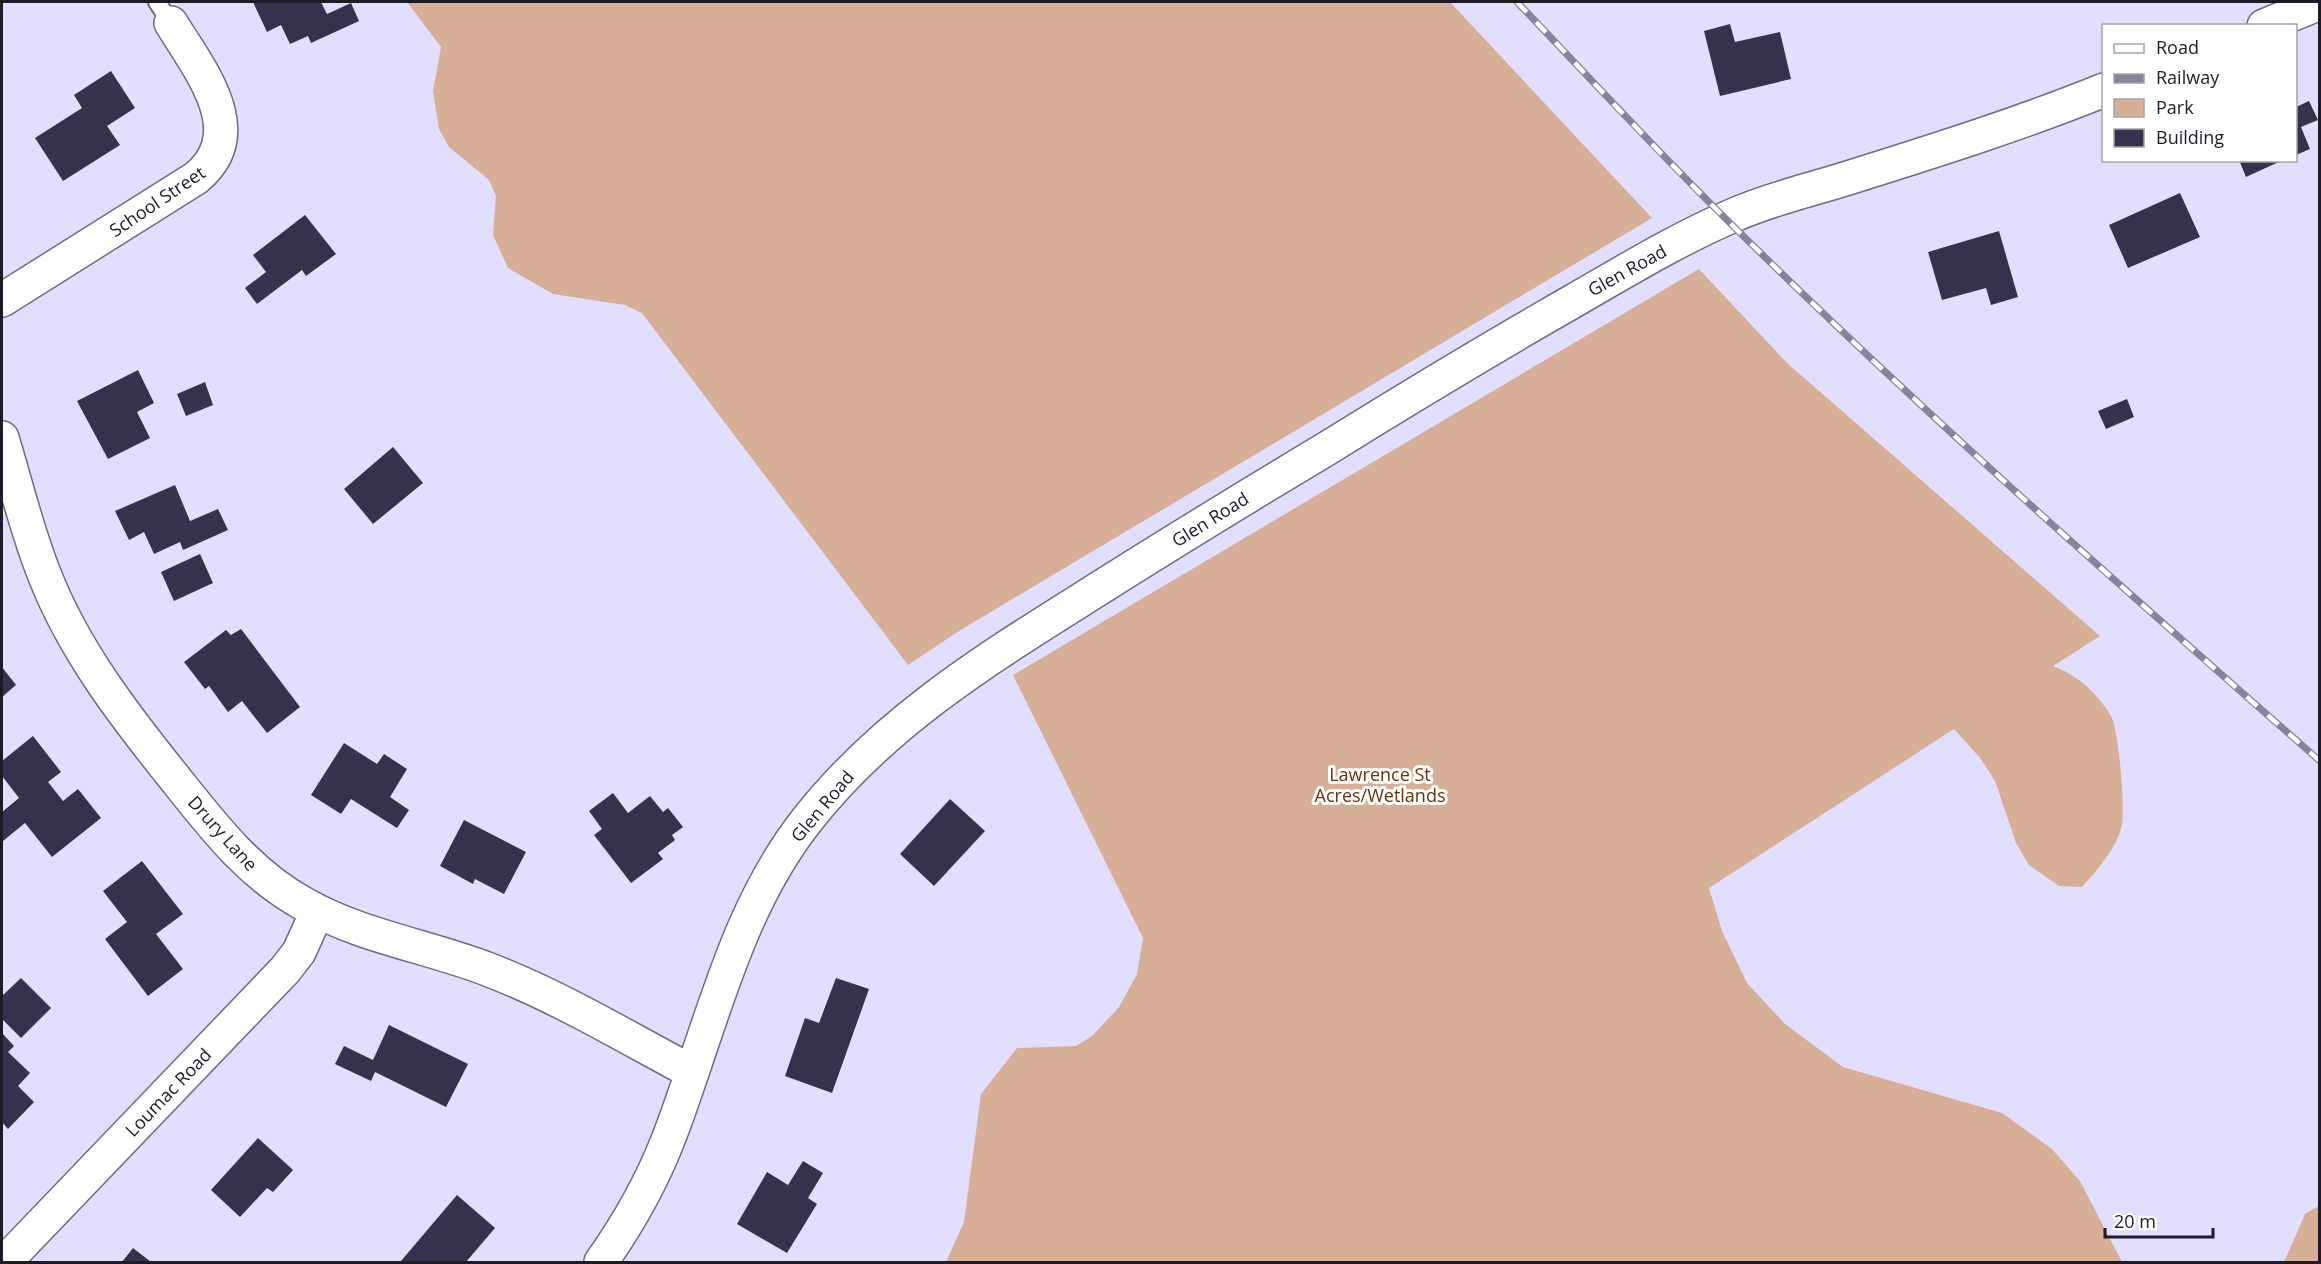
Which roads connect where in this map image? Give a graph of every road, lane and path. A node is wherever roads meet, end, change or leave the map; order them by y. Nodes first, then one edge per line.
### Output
1 (2319, 3) edge
2 (164, 12) edge
3 (2269, 24) edge
4 (2102, 90) edge
5 (2, 300) edge
6 (2, 438) edge
7 (317, 912) junction
8 (692, 1072) junction
9 (5, 1263) edge
10 (602, 1263) edge

1 - 3 street
2 - 5 street, School Street
4 - 8 street, Glen Road
6 - 7 street, Drury Lane
7 - 8 street, Drury Lane
7 - 9 street, Loumac Road
8 - 10 street, Glen Road

